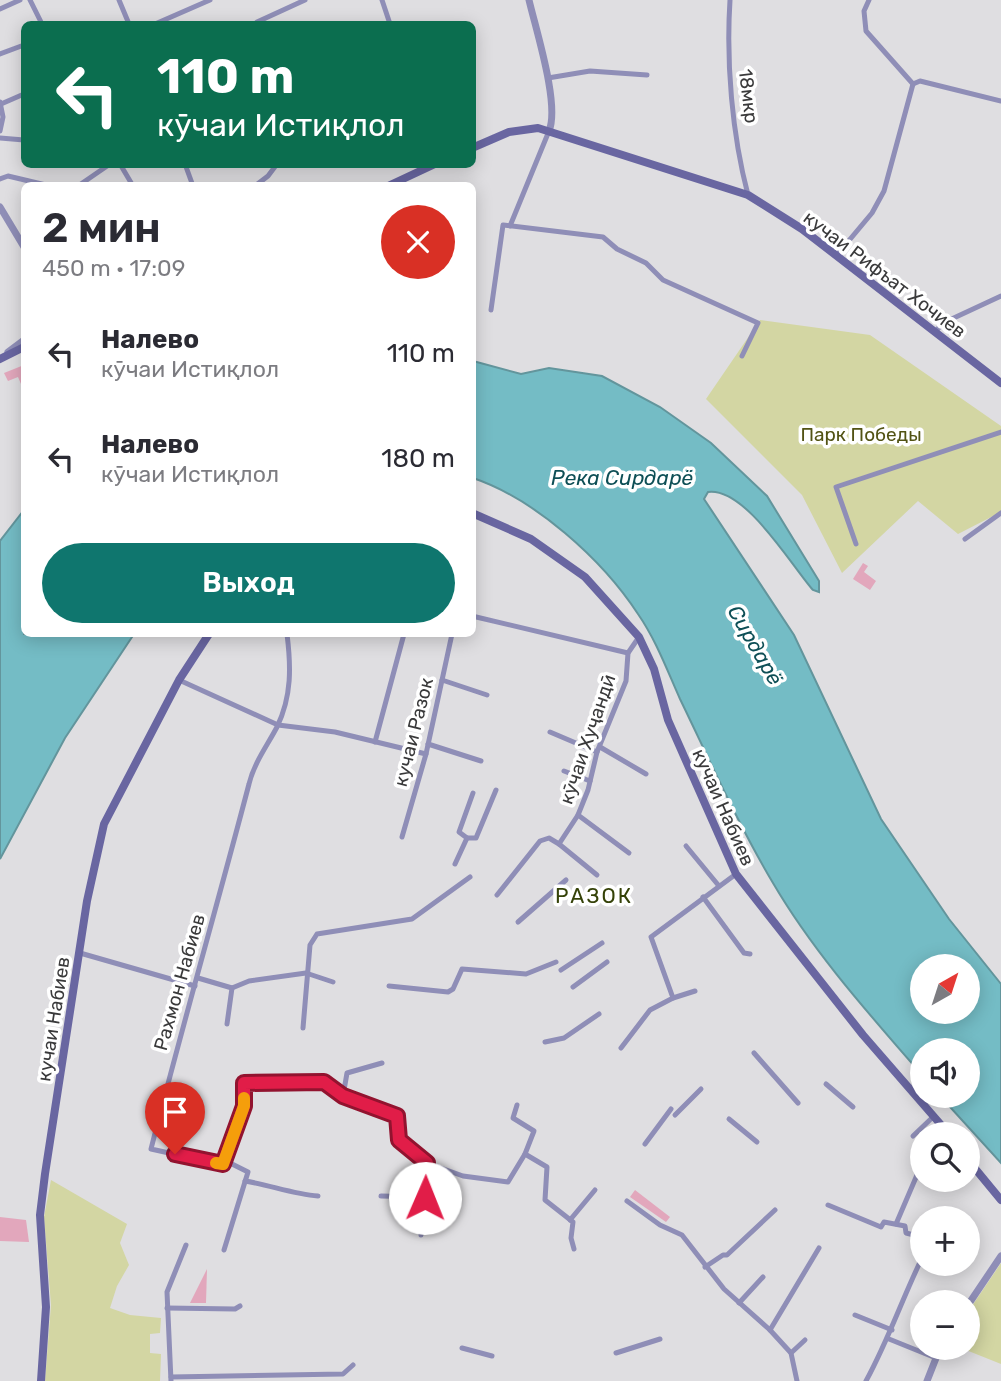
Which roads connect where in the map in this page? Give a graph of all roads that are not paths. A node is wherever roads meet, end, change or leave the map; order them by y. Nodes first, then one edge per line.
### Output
1 (20, 0) edge
2 (30, 0) edge
3 (119, 0) edge
4 (210, 0) edge
5 (305, 0) edge
6 (383, 0) edge
7 (529, 0) edge
8 (730, 0) edge
9 (869, 0) edge
10 (0, 9) edge
11 (40, 21) edge
12 (126, 21) edge
13 (162, 21) edge
14 (259, 21) edge
15 (389, 21) edge
16 (21, 46) edge
17 (0, 54) edge
18 (647, 75) dead end
19 (548, 78) junction
20 (913, 84) junction
21 (21, 95) edge
22 (1001, 101) edge
23 (1, 103) edge
24 (0, 131) edge
25 (549, 131) junction
26 (0, 138) edge
27 (21, 140) edge
28 (476, 146) edge
29 (104, 168) edge
30 (274, 168) edge
31 (426, 168) edge
32 (0, 179) edge
33 (33, 182) edge
34 (84, 182) edge
35 (261, 182) edge
36 (396, 182) edge
37 (748, 195) junction
38 (0, 207) edge
39 (510, 226) junction
40 (21, 242) edge
41 (836, 256) junction
42 (1001, 296) edge
43 (491, 310) dead end
44 (935, 332) junction
45 (21, 342) edge
46 (21, 348) edge
47 (742, 356) dead end
48 (0, 358) edge
49 (1001, 383) edge
50 (1001, 432) edge
51 (1001, 513) edge
52 (476, 515) edge
53 (965, 539) dead end
54 (856, 544) dead end
55 (476, 617) edge
56 (639, 636) junction
57 (207, 637) edge
58 (287, 637) edge
59 (403, 637) edge
60 (451, 637) edge
61 (628, 653) junction
62 (179, 680) junction
63 (442, 680) junction
64 (487, 695) dead end
65 (278, 725) junction
66 (550, 732) dead end
67 (375, 742) junction
68 (428, 744) junction
69 (599, 749) junction
70 (426, 754) junction
71 (481, 761) dead end
72 (564, 771) dead end
73 (646, 774) dead end
74 (590, 781) junction
75 (496, 790) dead end
76 (472, 793) dead end
77 (578, 815) junction
78 (402, 837) dead end
79 (467, 838) junction
80 (559, 844) junction
81 (686, 846) dead end
82 (629, 853) dead end
83 (455, 864) dead end
84 (736, 874) junction
85 (597, 875) dead end
86 (470, 877) dead end
87 (566, 880) dead end
88 (719, 886) junction
89 (497, 895) dead end
90 (703, 897) junction
91 (518, 922) dead end
92 (602, 943) dead end
93 (79, 953) junction
94 (750, 954) dead end
95 (556, 962) dead end
96 (607, 962) dead end
97 (561, 970) dead end
98 (306, 973) junction
99 (198, 978) junction
100 (333, 982) dead end
101 (195, 986) junction
102 (389, 986) dead end
103 (573, 987) dead end
104 (232, 988) junction
105 (695, 991) dead end
106 (673, 999) junction
107 (599, 1014) dead end
108 (227, 1024) dead end
109 (303, 1028) dead end
110 (545, 1042) dead end
111 (621, 1048) dead end
112 (754, 1053) dead end
113 (382, 1063) dead end
114 (826, 1084) dead end
115 (701, 1089) dead end
116 (343, 1096) junction
117 (798, 1103) dead end
118 (517, 1105) dead end
119 (853, 1107) dead end
120 (934, 1115) junction
121 (729, 1119) dead end
122 (927, 1122) edge
123 (940, 1122) edge
124 (757, 1142) dead end
125 (645, 1144) dead end
126 (525, 1154) junction
127 (224, 1160) junction
128 (427, 1163) junction
129 (980, 1175) edge
130 (245, 1181) junction
131 (595, 1190) dead end
132 (910, 1191) edge
133 (318, 1196) dead end
134 (381, 1196) dead end
135 (425, 1198) junction
136 (1001, 1200) edge
137 (627, 1201) dead end
138 (828, 1205) dead end
139 (775, 1210) dead end
140 (570, 1220) junction
141 (895, 1224) junction
142 (910, 1234) edge
143 (421, 1235) dead end
144 (187, 1245) dead end
145 (820, 1248) dead end
146 (574, 1249) dead end
147 (224, 1250) dead end
148 (1001, 1256) edge
149 (705, 1267) junction
150 (913, 1276) edge
151 (764, 1277) dead end
152 (978, 1290) edge
153 (739, 1303) junction
154 (240, 1306) dead end
155 (167, 1308) junction
156 (855, 1315) dead end
157 (770, 1330) junction
158 (892, 1330) junction
159 (660, 1339) dead end
160 (888, 1339) junction
161 (805, 1340) dead end
162 (462, 1348) dead end
163 (910, 1348) edge
164 (616, 1353) dead end
165 (791, 1353) junction
166 (492, 1356) dead end
167 (935, 1360) edge
168 (353, 1365) dead end
169 (171, 1379) edge
170 (41, 1381) edge
171 (797, 1381) edge
172 (866, 1381) edge
173 (927, 1381) edge

1 - 10 street
2 - 11 street
3 - 12 street
4 - 13 street
5 - 14 street
6 - 15 street
7 - 19 street
8 - 37 street, 18мкр
9 - 20 street
16 - 17 street
18 - 19 street
19 - 25 street
20 - 22 street
20 - 41 street
21 - 23 street
23 - 24 street
25 - 28 main road, кучаи Рифъат Хочиев
25 - 37 main road, кучаи Рифъат Хочиев
25 - 39 street
26 - 27 street
29 - 34 street
30 - 35 street
31 - 36 main road
32 - 33 street
37 - 41 main road, кучаи Рифъат Хочиев
38 - 40 street
39 - 43 street
39 - 47 street
41 - 44 main road, кучаи Рифъат Хочиев
42 - 44 street
44 - 49 main road, кучаи Рифъат Хочиев
45 - 48 street
46 - 48 main road
50 - 54 street
51 - 53 street
52 - 56 main road, кучаи Набиев
55 - 61 street
56 - 61 street, кӯчаи Хуҷандӣ
56 - 84 main road, кучаи Набиев
57 - 62 main road, кучаи Набиев
58 - 65 street
59 - 67 street
60 - 63 street, кучаи Разок
61 - 69 street, кӯчаи Хуҷандӣ
62 - 65 street
62 - 93 main road, кучаи Набиев
63 - 64 street
63 - 68 street, кучаи Разок
65 - 67 street
65 - 99 street, Рахмон Набиев
66 - 69 street
67 - 70 street
68 - 70 street, кучаи Разок
68 - 71 street
69 - 73 street
69 - 74 street, кӯчаи Хуҷандӣ
70 - 78 street, кучаи Разок
72 - 74 street
74 - 77 street, кӯчаи Хуҷандӣ
75 - 79 street
76 - 79 street
77 - 80 street, кӯчаи Хуҷандӣ
77 - 82 street
79 - 83 street
80 - 85 street
80 - 89 street
81 - 88 street
84 - 88 street
84 - 120 main road, кучаи Набиев
86 - 98 street
87 - 91 street
88 - 90 street
90 - 94 street
90 - 106 street
92 - 97 street
93 - 101 street
93 - 170 main road, кучаи Набиев
95 - 102 street
96 - 103 street
98 - 100 street
98 - 104 street
98 - 109 street
99 - 101 street, Рахмон Набиев
99 - 104 street
101 - 127 street, Рахмон Набиев
104 - 108 street
105 - 106 street
106 - 111 street
107 - 110 street
112 - 117 street
113 - 116 street
114 - 119 street
115 - 125 street
116 - 127 street
116 - 128 street
118 - 126 street
120 - 122 street
120 - 123 main road, кучаи Набиев
121 - 124 street
126 - 128 street
126 - 140 street
127 - 130 street
128 - 135 street
129 - 136 main road
130 - 133 street
130 - 147 street
131 - 140 street
132 - 141 street
134 - 135 street
135 - 143 street
137 - 149 street
138 - 141 street
139 - 149 street
140 - 146 street
141 - 142 street
144 - 155 street
145 - 157 street
148 - 152 street
149 - 153 street
150 - 158 street
151 - 153 street
153 - 157 street
154 - 155 street
155 - 169 street
156 - 158 street
157 - 165 street
158 - 160 street
159 - 164 street
160 - 163 street
160 - 172 street
161 - 165 street
162 - 166 street
165 - 171 street
167 - 173 street
168 - 169 street

